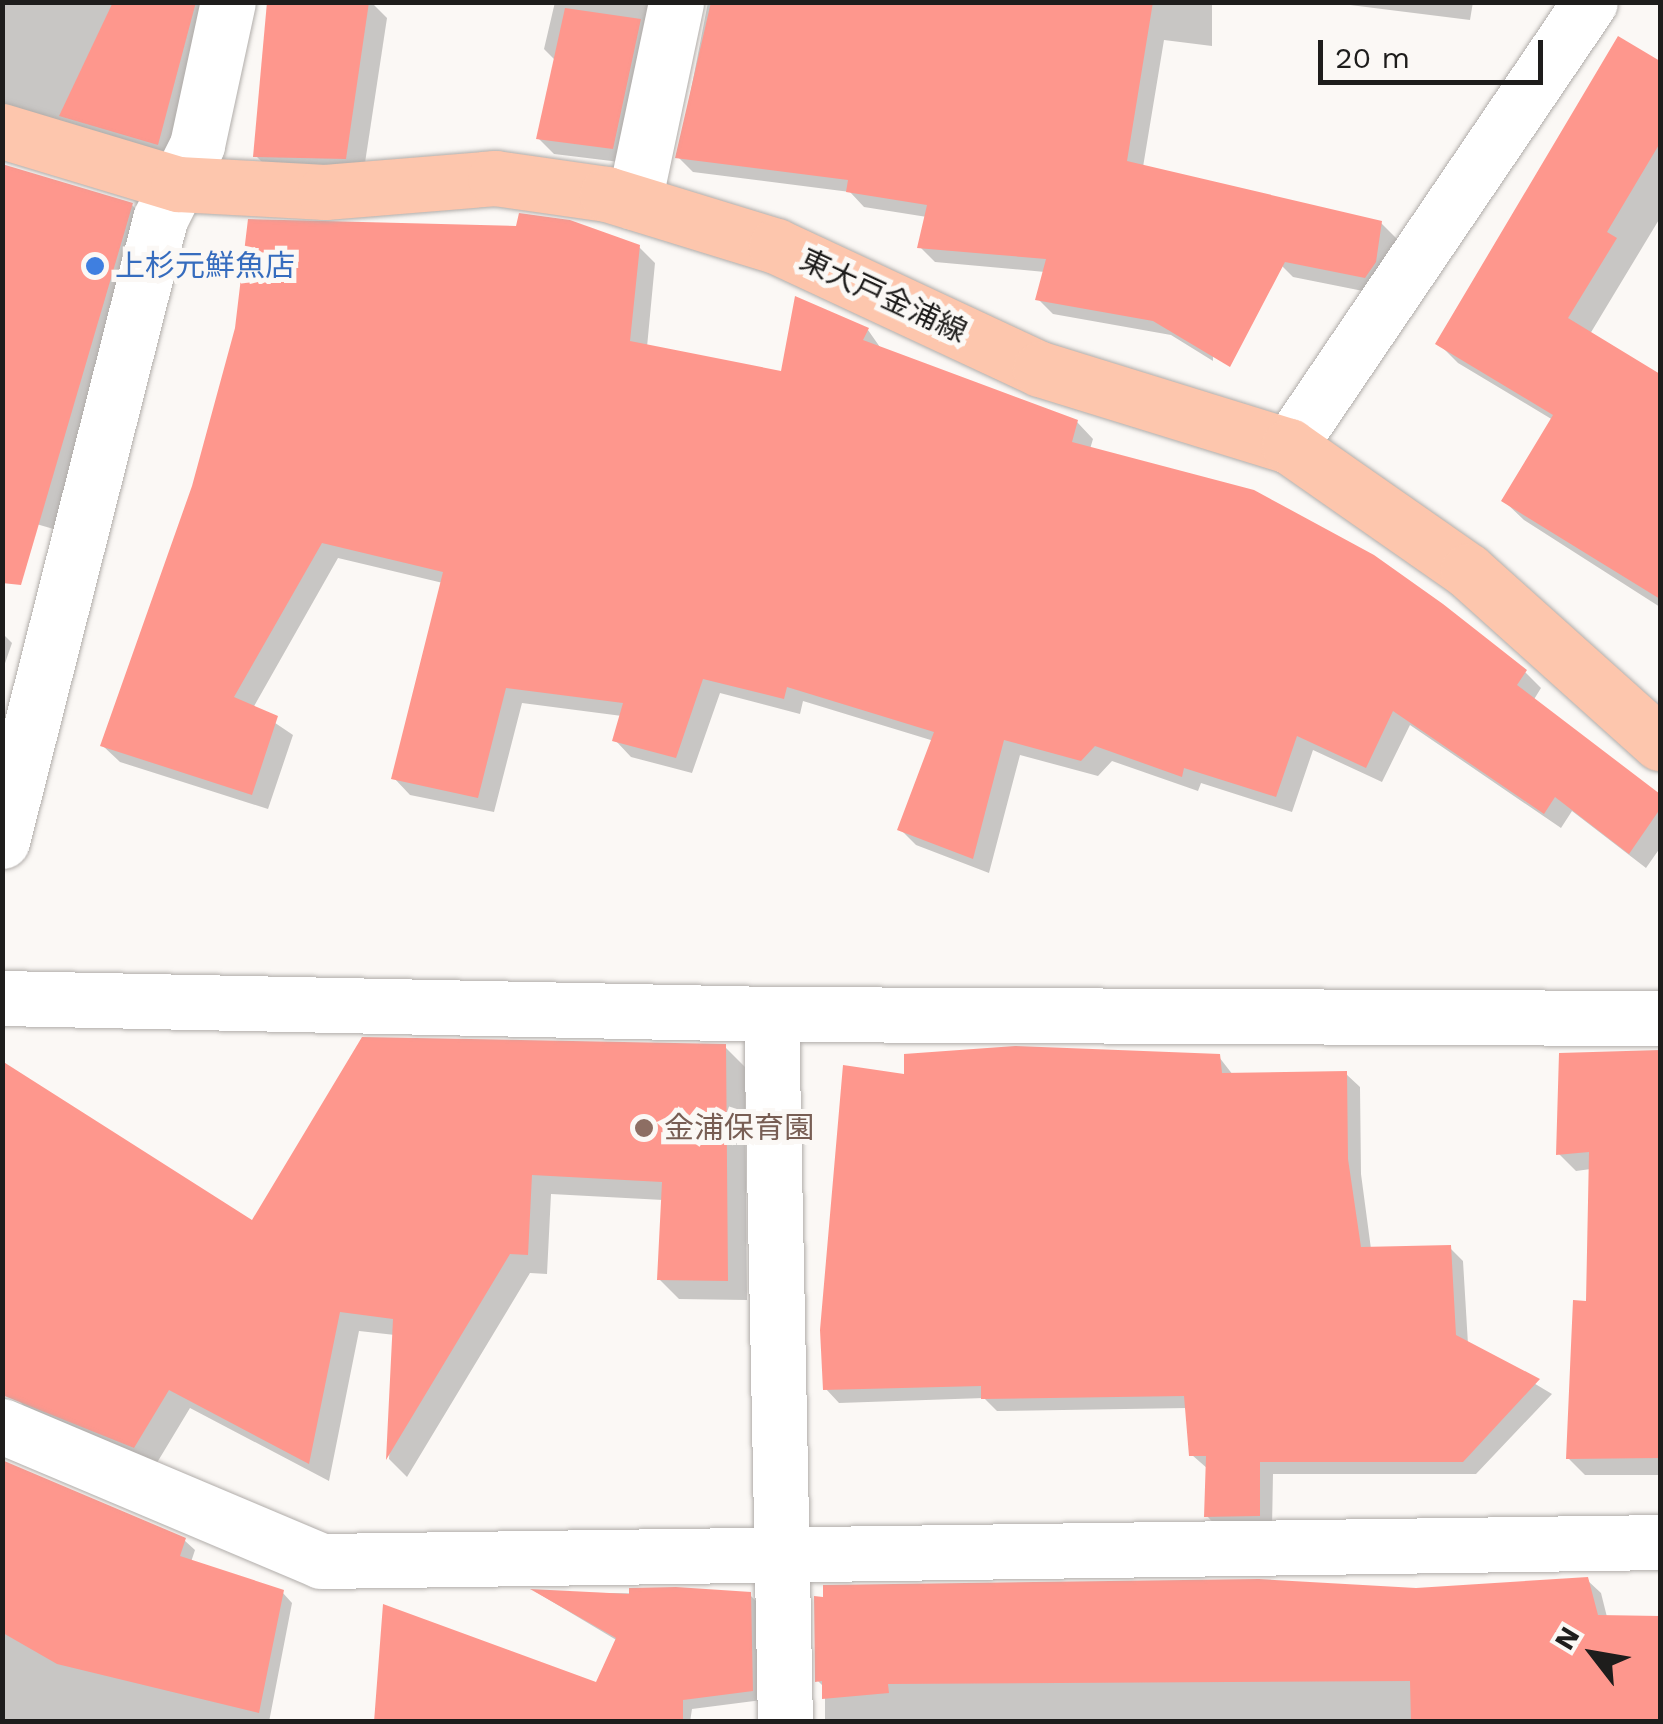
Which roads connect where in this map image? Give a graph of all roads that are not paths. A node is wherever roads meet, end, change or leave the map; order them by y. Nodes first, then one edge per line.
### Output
1 (228, 2) edge
2 (676, 2) edge
3 (1590, 2) edge
4 (2, 131) edge
5 (178, 184) junction
6 (634, 202) junction
7 (1290, 446) junction
8 (1660, 742) edge
9 (2, 841) edge
10 (2, 998) edge
11 (772, 1014) junction
12 (1660, 1018) edge
13 (2, 1426) edge
14 (1660, 1542) edge
15 (786, 1550) junction
16 (785, 1722) edge

1 - 5 street
2 - 6 street
3 - 7 street
4 - 5 main road, 東大戸金浦線
5 - 6 main road, 東大戸金浦線
5 - 9 street
6 - 7 main road, 東大戸金浦線
7 - 8 main road, 東大戸金浦線
10 - 11 street
11 - 12 street
11 - 15 street
13 - 15 street
14 - 15 street
15 - 16 street

